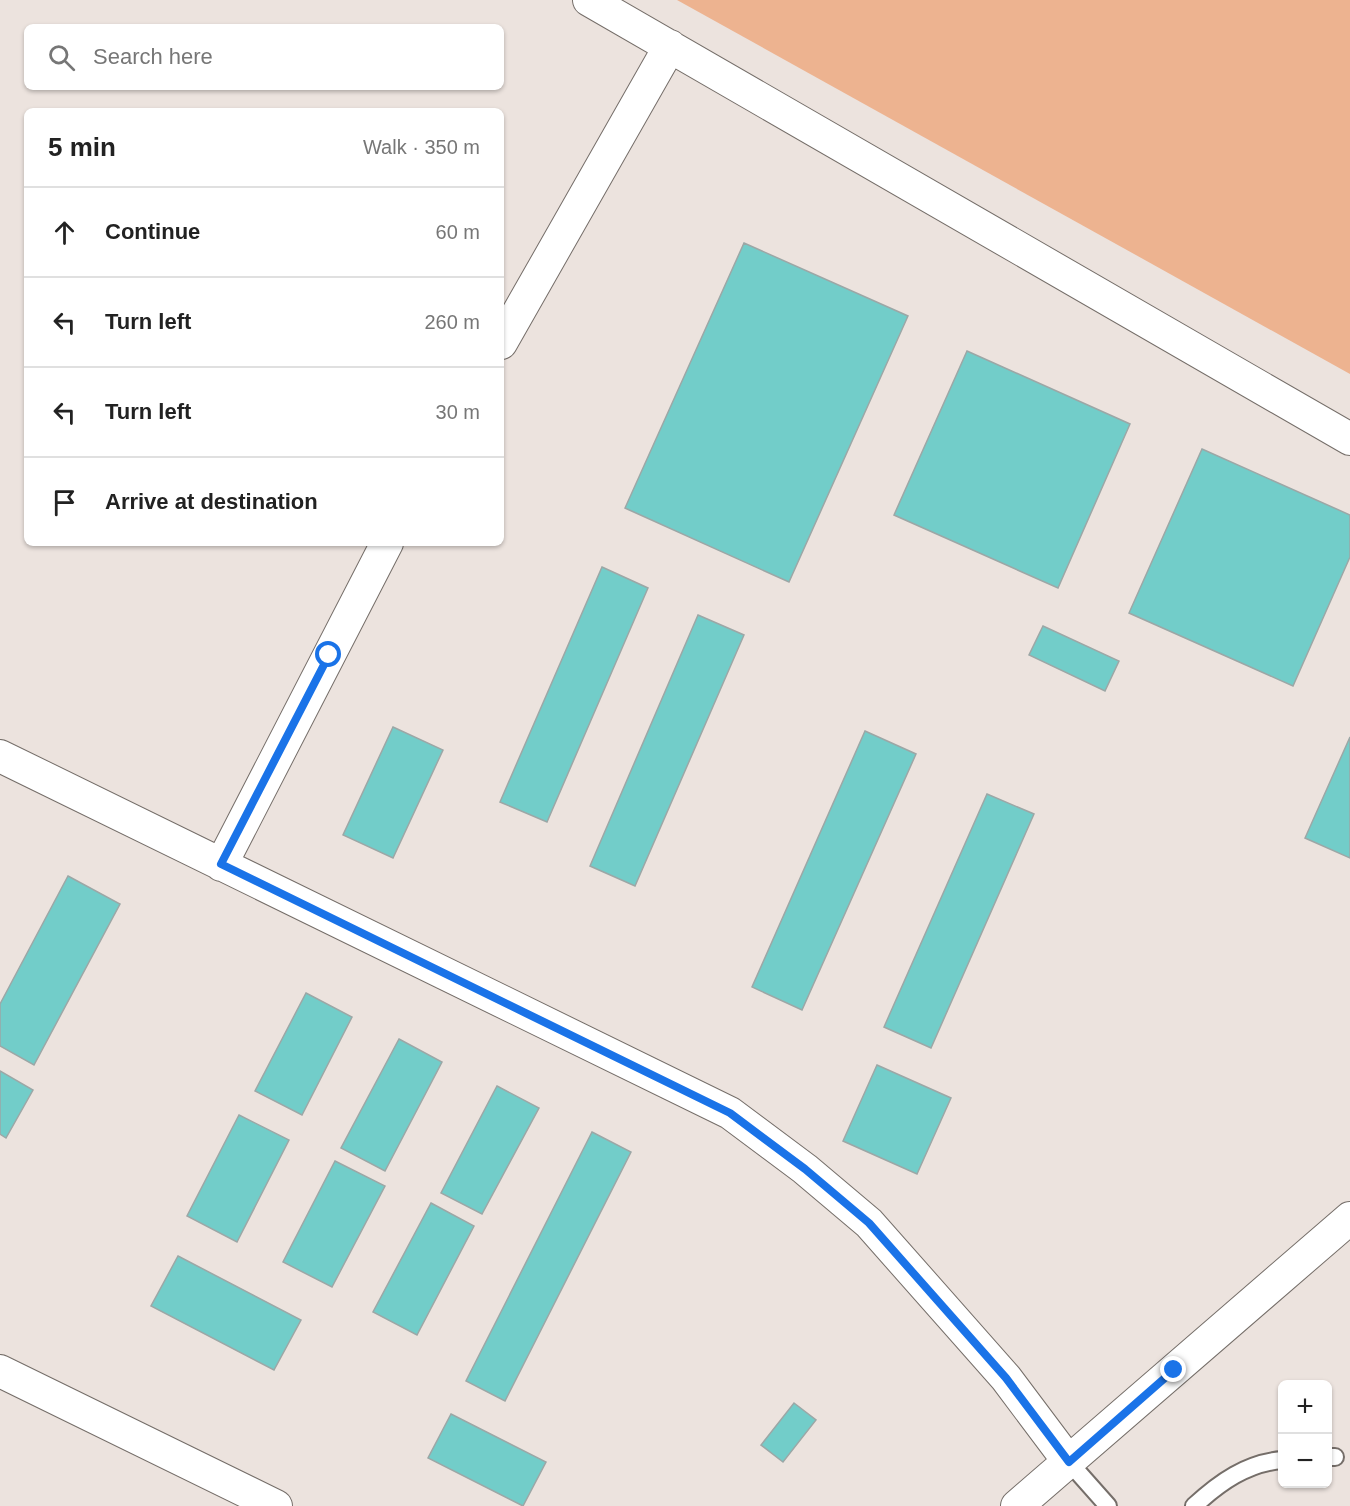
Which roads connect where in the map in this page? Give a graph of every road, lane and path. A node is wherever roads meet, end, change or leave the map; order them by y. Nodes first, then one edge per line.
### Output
1 (589, 0) edge
2 (670, 46) junction
3 (504, 338) edge
4 (1350, 439) edge
5 (385, 546) edge
6 (0, 756) edge
7 (221, 864) junction
8 (1350, 1218) edge
9 (0, 1371) edge
10 (1278, 1461) edge
11 (1069, 1462) junction
12 (276, 1506) edge
13 (1017, 1506) edge
14 (1108, 1506) edge
15 (1194, 1506) edge

1 - 2 street
2 - 3 street
2 - 4 street
5 - 7 street
6 - 7 street
7 - 11 street
8 - 11 street
9 - 12 street
10 - 15 lane
11 - 13 street
11 - 14 lane

